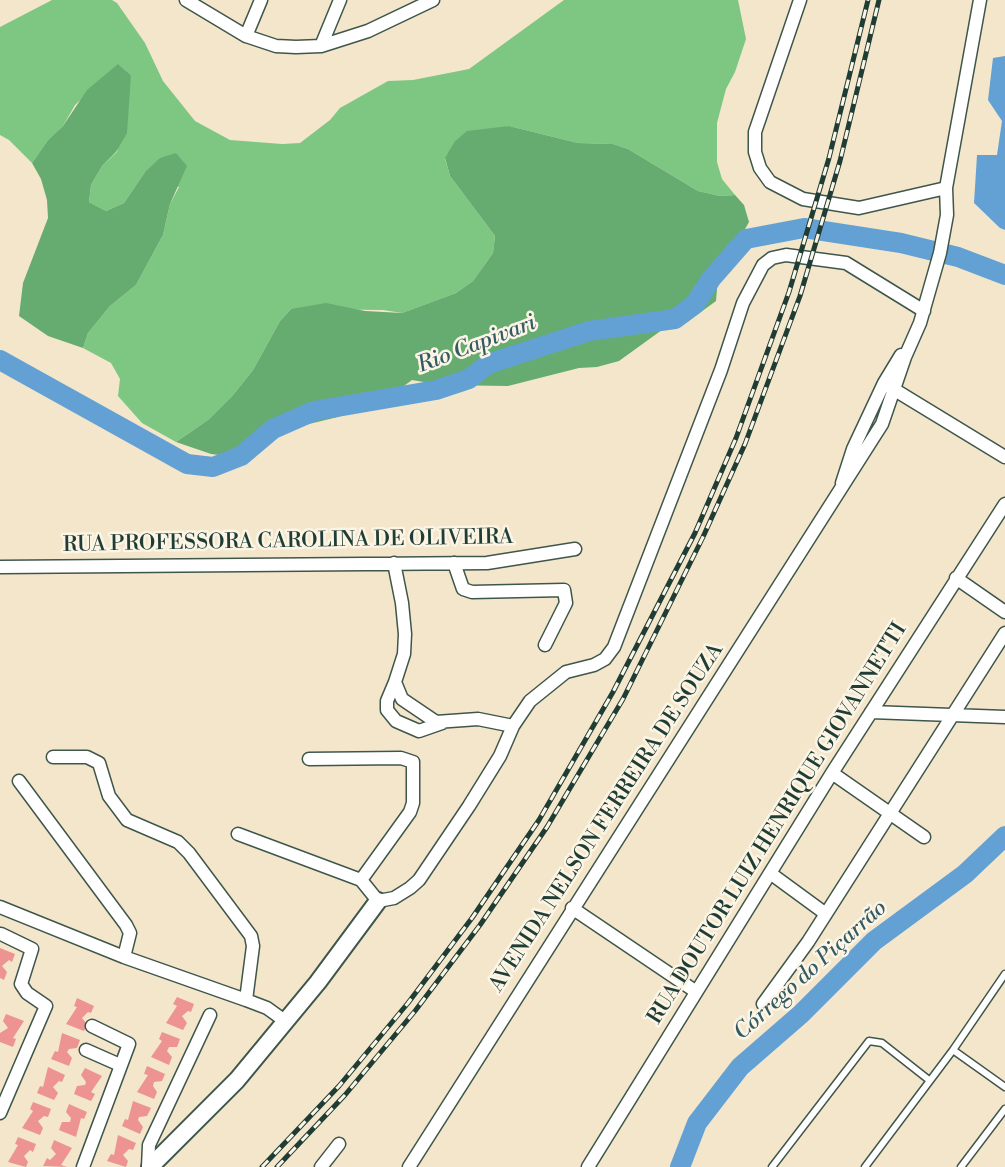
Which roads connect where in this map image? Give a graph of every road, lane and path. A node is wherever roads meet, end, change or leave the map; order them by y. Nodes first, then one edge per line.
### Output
1 (187, 0) edge
2 (261, 0) edge
3 (340, 0) edge
4 (433, 0) edge
5 (800, 0) edge
6 (980, 0) edge
7 (415, 5) edge
8 (246, 36) junction
9 (321, 46) junction
10 (946, 188) junction
11 (922, 317) junction
12 (884, 383) junction
13 (895, 391) junction
14 (1005, 457) edge
15 (839, 491) junction
16 (1005, 504) edge
17 (1000, 520) edge
18 (575, 549) dead end
19 (454, 563) junction
20 (394, 564) junction
21 (0, 567) edge
22 (956, 578) junction
23 (1005, 612) edge
24 (1005, 633) edge
25 (545, 645) dead end
26 (395, 682) junction
27 (871, 712) junction
28 (953, 715) junction
29 (1005, 717) edge
30 (444, 722) junction
31 (513, 726) junction
32 (53, 757) dead end
33 (309, 759) dead end
34 (832, 773) junction
35 (19, 781) dead end
36 (891, 813) junction
37 (238, 834) dead end
38 (924, 837) dead end
39 (770, 873) junction
40 (361, 880) junction
41 (378, 900) junction
42 (0, 907) edge
43 (572, 908) junction
44 (826, 914) junction
45 (1, 934) edge
46 (124, 957) junction
47 (1005, 974) edge
48 (695, 991) junction
49 (246, 1000) junction
50 (763, 1004) dead end
51 (210, 1015) dead end
52 (285, 1021) junction
53 (92, 1026) dead end
54 (86, 1050) dead end
55 (953, 1050) junction
56 (120, 1065) junction
57 (929, 1080) junction
58 (1005, 1087) edge
59 (1005, 1109) edge
60 (0, 1113) edge
61 (339, 1144) dead end
62 (83, 1167) edge
63 (149, 1167) edge
64 (321, 1167) edge
65 (408, 1167) edge
66 (588, 1167) edge
67 (772, 1167) edge
68 (865, 1167) edge
69 (961, 1167) edge

1 - 8 street
2 - 8 street
3 - 9 street
4 - 7 street
5 - 10 street
6 - 10 street, AVENIDA NELSON FERREIRA DE SOUZA
7 - 9 street
8 - 9 street
10 - 11 street, AVENIDA NELSON FERREIRA DE SOUZA
11 - 12 street, AVENIDA NELSON FERREIRA DE SOUZA
11 - 13 street, AVENIDA NELSON FERREIRA DE SOUZA
11 - 31 street
12 - 13 street
12 - 15 street, AVENIDA NELSON FERREIRA DE SOUZA
13 - 14 street
13 - 15 street, AVENIDA NELSON FERREIRA DE SOUZA
15 - 43 street, AVENIDA NELSON FERREIRA DE SOUZA
16 - 17 street, RUA DOUTOR LUIZ HENRIQUE GIOVANNETTI
17 - 22 street, RUA DOUTOR LUIZ HENRIQUE GIOVANNETTI
18 - 19 street, RUA PROFESSORA CAROLINA DE OLIVEIRA
19 - 20 street, RUA PROFESSORA CAROLINA DE OLIVEIRA
19 - 25 street
20 - 21 street, RUA PROFESSORA CAROLINA DE OLIVEIRA
20 - 26 street
22 - 23 street
22 - 27 street, RUA DOUTOR LUIZ HENRIQUE GIOVANNETTI
24 - 28 street
26 - 30 street
26 - 30 street
27 - 28 street
27 - 34 street, RUA DOUTOR LUIZ HENRIQUE GIOVANNETTI
28 - 29 street
28 - 36 street
30 - 31 street
31 - 41 street
32 - 49 street
33 - 40 street
34 - 36 street
34 - 39 street, RUA DOUTOR LUIZ HENRIQUE GIOVANNETTI
35 - 46 street
36 - 38 street
36 - 44 street
37 - 40 street
39 - 44 street
39 - 48 street, RUA DOUTOR LUIZ HENRIQUE GIOVANNETTI
40 - 41 street
41 - 52 street
42 - 46 street
43 - 48 street
43 - 65 street, AVENIDA NELSON FERREIRA DE SOUZA
44 - 50 street
45 - 60 street
46 - 49 street
47 - 55 lane
48 - 66 street, RUA DOUTOR LUIZ HENRIQUE GIOVANNETTI
49 - 52 street
51 - 63 street
52 - 63 street
53 - 56 street
54 - 56 street
55 - 57 lane
55 - 58 lane
56 - 62 street
57 - 67 lane
57 - 68 lane
59 - 69 lane
61 - 64 street

